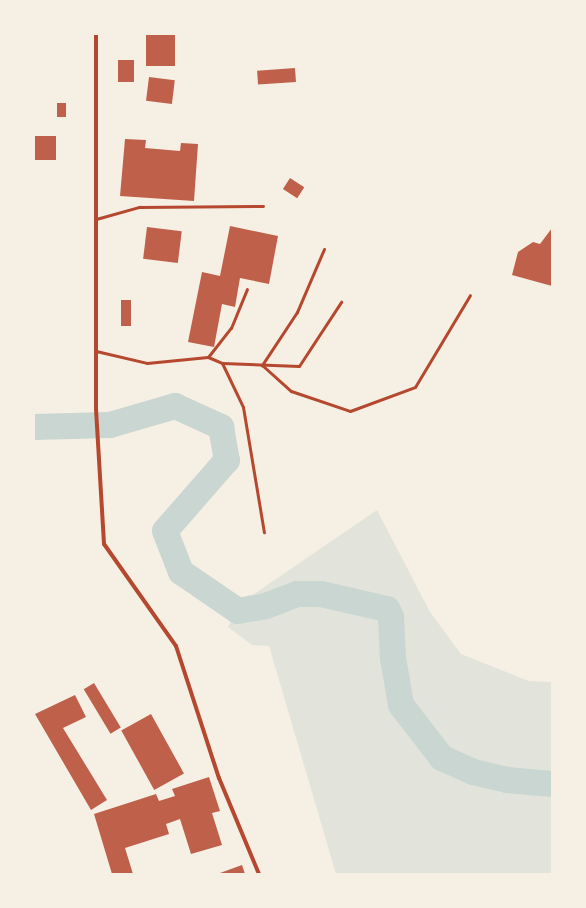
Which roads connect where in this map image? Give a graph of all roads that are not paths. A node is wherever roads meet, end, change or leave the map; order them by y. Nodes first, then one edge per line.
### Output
1 (96, 34) edge
2 (263, 206) dead end
3 (96, 219) junction
4 (324, 250) dead end
5 (247, 289) dead end
6 (470, 295) dead end
7 (341, 302) dead end
8 (96, 351) junction
9 (208, 356) junction
10 (222, 363) junction
11 (262, 365) junction
12 (264, 532) dead end
13 (259, 874) edge

1 - 3 street
2 - 3 lane
3 - 8 street
4 - 11 lane
5 - 9 lane
6 - 11 lane
7 - 11 lane
8 - 9 lane
8 - 13 street
9 - 10 lane
10 - 11 lane
10 - 12 lane

